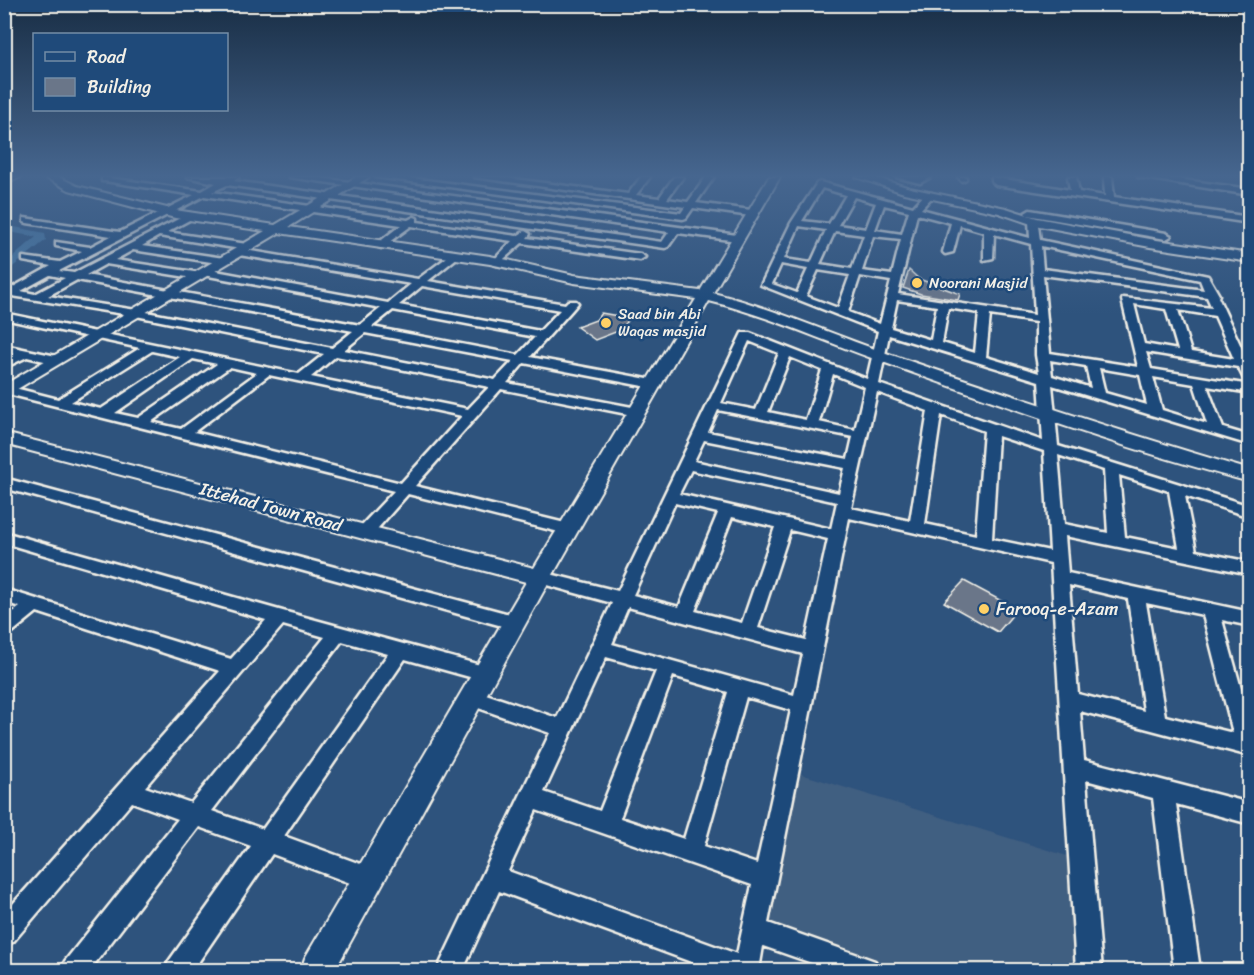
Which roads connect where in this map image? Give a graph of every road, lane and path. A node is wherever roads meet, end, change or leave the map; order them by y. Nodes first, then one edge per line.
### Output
1 (42, 222) edge
2 (147, 222) edge
3 (177, 222) edge
4 (238, 222) edge
5 (288, 222) edge
6 (406, 222) edge
7 (508, 222) edge
8 (536, 222) edge
9 (622, 222) edge
10 (746, 222) edge
11 (835, 222) edge
12 (873, 222) edge
13 (910, 222) edge
14 (1033, 222) edge
15 (1093, 222) edge
16 (1104, 222) edge
17 (410, 223) junction
18 (796, 223) joint
19 (956, 223) joint
20 (533, 226) junction
21 (832, 227) junction
22 (279, 228) junction
23 (675, 230) junction
24 (989, 231) junction
25 (869, 232) junction
26 (157, 233) junction
27 (121, 236) junction
28 (1166, 236) dead end
29 (906, 237) junction
30 (737, 238) junction
31 (519, 240) junction
32 (1034, 242) junction
33 (58, 244) dead end
34 (381, 245) junction
35 (132, 247) junction
36 (92, 250) junction
37 (243, 250) junction
38 (948, 252) dead end
39 (454, 255) junction
40 (640, 257) dead end
41 (988, 258) dead end
42 (27, 259) dead end
43 (1111, 259) junction
44 (105, 261) junction
45 (225, 261) junction
46 (778, 261) junction
47 (1245, 261) edge
48 (497, 262) junction
49 (1077, 264) junction
50 (62, 265) junction
51 (815, 266) junction
52 (1157, 268) junction
53 (1036, 271) junction
54 (48, 272) junction
55 (856, 272) junction
56 (202, 274) junction
57 (76, 276) junction
58 (897, 279) junction
59 (1119, 282) junction
60 (420, 283) junction
61 (1139, 285) junction
62 (1165, 289) junction
63 (171, 293) junction
64 (1214, 295) junction
65 (706, 296) junction
66 (893, 296) junction
67 (37, 297) junction
68 (800, 298) junction
69 (1145, 303) junction
70 (944, 304) junction
71 (1171, 306) junction
72 (390, 307) junction
73 (985, 310) junction
74 (136, 313) junction
75 (842, 313) junction
76 (1221, 313) junction
77 (4, 316) edge
78 (1040, 319) junction
79 (363, 329) junction
80 (886, 330) junction
81 (100, 335) junction
82 (543, 335) junction
83 (936, 345) junction
84 (151, 346) junction
85 (1140, 347) junction
86 (4, 348) edge
87 (786, 351) junction
88 (334, 352) junction
89 (25, 353) junction
90 (192, 354) junction
91 (1186, 355) junction
92 (880, 356) junction
93 (1042, 356) junction
94 (521, 359) junction
95 (57, 360) junction
96 (980, 360) junction
97 (229, 362) junction
98 (1092, 363) junction
99 (4, 364) edge
100 (1243, 364) junction
101 (829, 368) junction
102 (268, 370) junction
103 (1147, 372) junction
104 (302, 378) junction
105 (1044, 379) junction
106 (1250, 380) edge
107 (1199, 381) junction
108 (653, 384) junction
109 (498, 385) junction
110 (873, 386) junction
111 (1250, 389) edge
112 (6, 391) edge
113 (1099, 396) junction
114 (59, 404) junction
115 (713, 405) junction
116 (935, 408) junction
117 (637, 412) junction
118 (1047, 413) junction
119 (472, 414) junction
120 (1156, 414) junction
121 (102, 415) junction
122 (760, 415) junction
123 (140, 424) junction
124 (811, 425) junction
125 (991, 429) junction
126 (1217, 432) junction
127 (182, 435) junction
128 (699, 435) junction
129 (861, 435) junction
130 (4, 438) edge
131 (1250, 441) edge
132 (1049, 449) junction
133 (686, 464) junction
134 (854, 465) junction
135 (1111, 469) junction
136 (1250, 476) edge
137 (4, 483) edge
138 (404, 489) junction
139 (1176, 489) junction
140 (670, 497) junction
141 (844, 505) junction
142 (727, 511) junction
143 (1250, 512) edge
144 (784, 524) junction
145 (917, 527) junction
146 (1055, 528) junction
147 (567, 529) junction
148 (365, 532) junction
149 (837, 536) junction
150 (4, 537) edge
151 (1117, 541) junction
152 (984, 542) junction
153 (1189, 556) junction
154 (1058, 559) junction
155 (1250, 568) edge
156 (1059, 577) junction
157 (538, 578) junction
158 (1136, 594) junction
159 (4, 595) edge
160 (623, 599) junction
161 (34, 604) junction
162 (1211, 611) junction
163 (685, 615) junction
164 (279, 617) junction
165 (1250, 619) edge
166 (513, 622) junction
167 (4, 629) edge
168 (748, 632) junction
169 (338, 633) junction
170 (601, 648) junction
171 (813, 649) junction
172 (401, 650) junction
173 (667, 667) junction
174 (234, 668) junction
175 (484, 673) junction
176 (739, 687) junction
177 (471, 697) junction
178 (1069, 700) junction
179 (801, 705) junction
180 (1156, 723) junction
181 (563, 729) junction
182 (1248, 746) edge
183 (1073, 767) junction
184 (128, 791) junction
185 (1163, 791) junction
186 (531, 798) junction
187 (1250, 814) edge
188 (195, 815) junction
189 (606, 824) junction
190 (268, 841) junction
191 (691, 853) junction
192 (494, 877) junction
193 (369, 878) junction
194 (765, 878) junction
195 (755, 931) junction
196 (4, 933) edge
197 (74, 970) edge
198 (178, 970) edge
199 (317, 970) edge
200 (450, 970) edge
201 (746, 970) edge
202 (866, 970) edge
203 (1089, 970) edge
204 (1187, 970) edge

1 - 27 street
2 - 27 street
3 - 26 street
4 - 22 street
5 - 22 street
6 - 17 street
7 - 20 street
8 - 20 street
9 - 23 street
10 - 30 street
11 - 21 street
12 - 25 street
13 - 29 street
14 - 32 street
15 - 47 street
16 - 28 street
17 - 31 street
17 - 34 street
18 - 21 street
18 - 46 street
19 - 24 street
19 - 38 street
20 - 23 street
20 - 31 street
21 - 25 street
21 - 51 street
22 - 34 street
22 - 37 street
23 - 30 street
24 - 32 street
24 - 41 street
25 - 29 street
25 - 55 street
26 - 35 street
26 - 37 street
27 - 36 street
29 - 58 street
30 - 65 street
31 - 40 street
31 - 48 street
32 - 49 street
32 - 53 street
33 - 36 street
34 - 39 street
35 - 44 street
35 - 45 street
36 - 50 street
37 - 45 street
37 - 60 street
39 - 48 street
39 - 60 street
42 - 50 street
43 - 49 street
43 - 52 street
43 - 59 street
44 - 56 street
44 - 57 street
45 - 56 street
46 - 51 street
46 - 68 street
48 - 65 street
49 - 53 street
49 - 59 street
50 - 54 street
51 - 55 street
51 - 68 street
52 - 62 street
52 - 64 street
53 - 78 street
54 - 57 street
54 - 67 street
55 - 58 street
55 - 75 street
56 - 63 street
56 - 72 street
57 - 63 street
57 - 67 street
58 - 66 street
59 - 61 street
60 - 72 street
60 - 82 street
61 - 62 street
61 - 69 street
62 - 64 street
63 - 74 street
63 - 79 street
64 - 76 street
65 - 92 street
65 - 108 street
66 - 70 street
66 - 80 street
67 - 74 street
68 - 75 street
69 - 71 street
69 - 85 street
70 - 73 street
70 - 83 street
71 - 76 street
71 - 91 street
72 - 79 street
72 - 82 street
73 - 78 street
73 - 96 street
74 - 81 street
74 - 88 street
75 - 80 street
76 - 100 street
77 - 81 street
78 - 93 street
79 - 88 street
79 - 94 street
80 - 83 street
80 - 92 street
81 - 84 street
81 - 95 street
82 - 94 street
83 - 96 street
84 - 90 street
84 - 114 street
85 - 91 street
85 - 103 street
86 - 89 street
87 - 101 street
87 - 115 street
87 - 122 street
88 - 104 street
88 - 109 street
89 - 95 street
89 - 99 street
90 - 97 street
90 - 121 street
91 - 100 street
92 - 110 street
92 - 118 street
93 - 98 street
93 - 105 street
94 - 108 street
94 - 109 street
95 - 112 street
96 - 105 street
97 - 102 street
97 - 123 street
98 - 103 street
98 - 113 street
100 - 106 street
101 - 110 street
101 - 124 street
102 - 104 street
102 - 127 street
103 - 107 street
103 - 120 street
104 - 119 street
105 - 113 street
105 - 118 street
107 - 111 street
107 - 126 street
108 - 117 street
109 - 117 street
109 - 119 street
110 - 116 street
110 - 129 street
112 - 114 street
113 - 120 street
114 - 121 street
115 - 122 street
115 - 128 street
116 - 125 street
116 - 145 street
117 - 147 street
118 - 132 street
118 - 136 street
119 - 138 street
120 - 126 street
121 - 123 street
122 - 124 street
123 - 127 street
124 - 129 street
125 - 132 street
125 - 152 street
126 - 131 street
127 - 138 street
128 - 133 street
128 - 134 street
129 - 134 street
130 - 148 street, Ittehad Town Road
132 - 135 street
132 - 146 street
133 - 140 street
133 - 141 street
134 - 141 street
135 - 139 street
135 - 151 street
137 - 166 street
138 - 147 street
138 - 148 street
139 - 143 street
139 - 153 street
140 - 142 street
140 - 160 street
141 - 145 street
141 - 149 street
142 - 144 street
142 - 163 street
144 - 149 street
144 - 168 street
145 - 152 street
146 - 151 street
146 - 154 street
147 - 157 street
148 - 157 street, Ittehad Town Road
149 - 171 street
150 - 164 street
151 - 153 street
152 - 154 street
153 - 155 street
154 - 156 street
156 - 158 street
156 - 178 street
157 - 160 street
157 - 166 street
158 - 162 street
158 - 180 street
159 - 161 street
160 - 163 street
160 - 170 street
161 - 167 street
161 - 174 street
162 - 165 street
162 - 182 street
163 - 168 street
164 - 169 street
164 - 174 street
166 - 175 street
168 - 171 street
169 - 172 street
169 - 188 street
170 - 173 street
170 - 181 street
171 - 179 street
172 - 175 street
172 - 190 street
173 - 176 street
173 - 189 street
174 - 184 street
175 - 177 street
176 - 179 street
176 - 191 street
177 - 181 street
177 - 193 street
178 - 180 street
178 - 183 street
179 - 194 street
180 - 182 street
181 - 186 street
183 - 185 street
183 - 203 street
184 - 188 street
184 - 196 street
185 - 187 street
185 - 204 street
186 - 189 street
186 - 192 street
188 - 190 street
188 - 197 street
189 - 191 street
190 - 193 street
190 - 198 street
191 - 194 street
192 - 200 street
192 - 201 street
193 - 199 street
194 - 195 street
195 - 201 street
195 - 202 street

